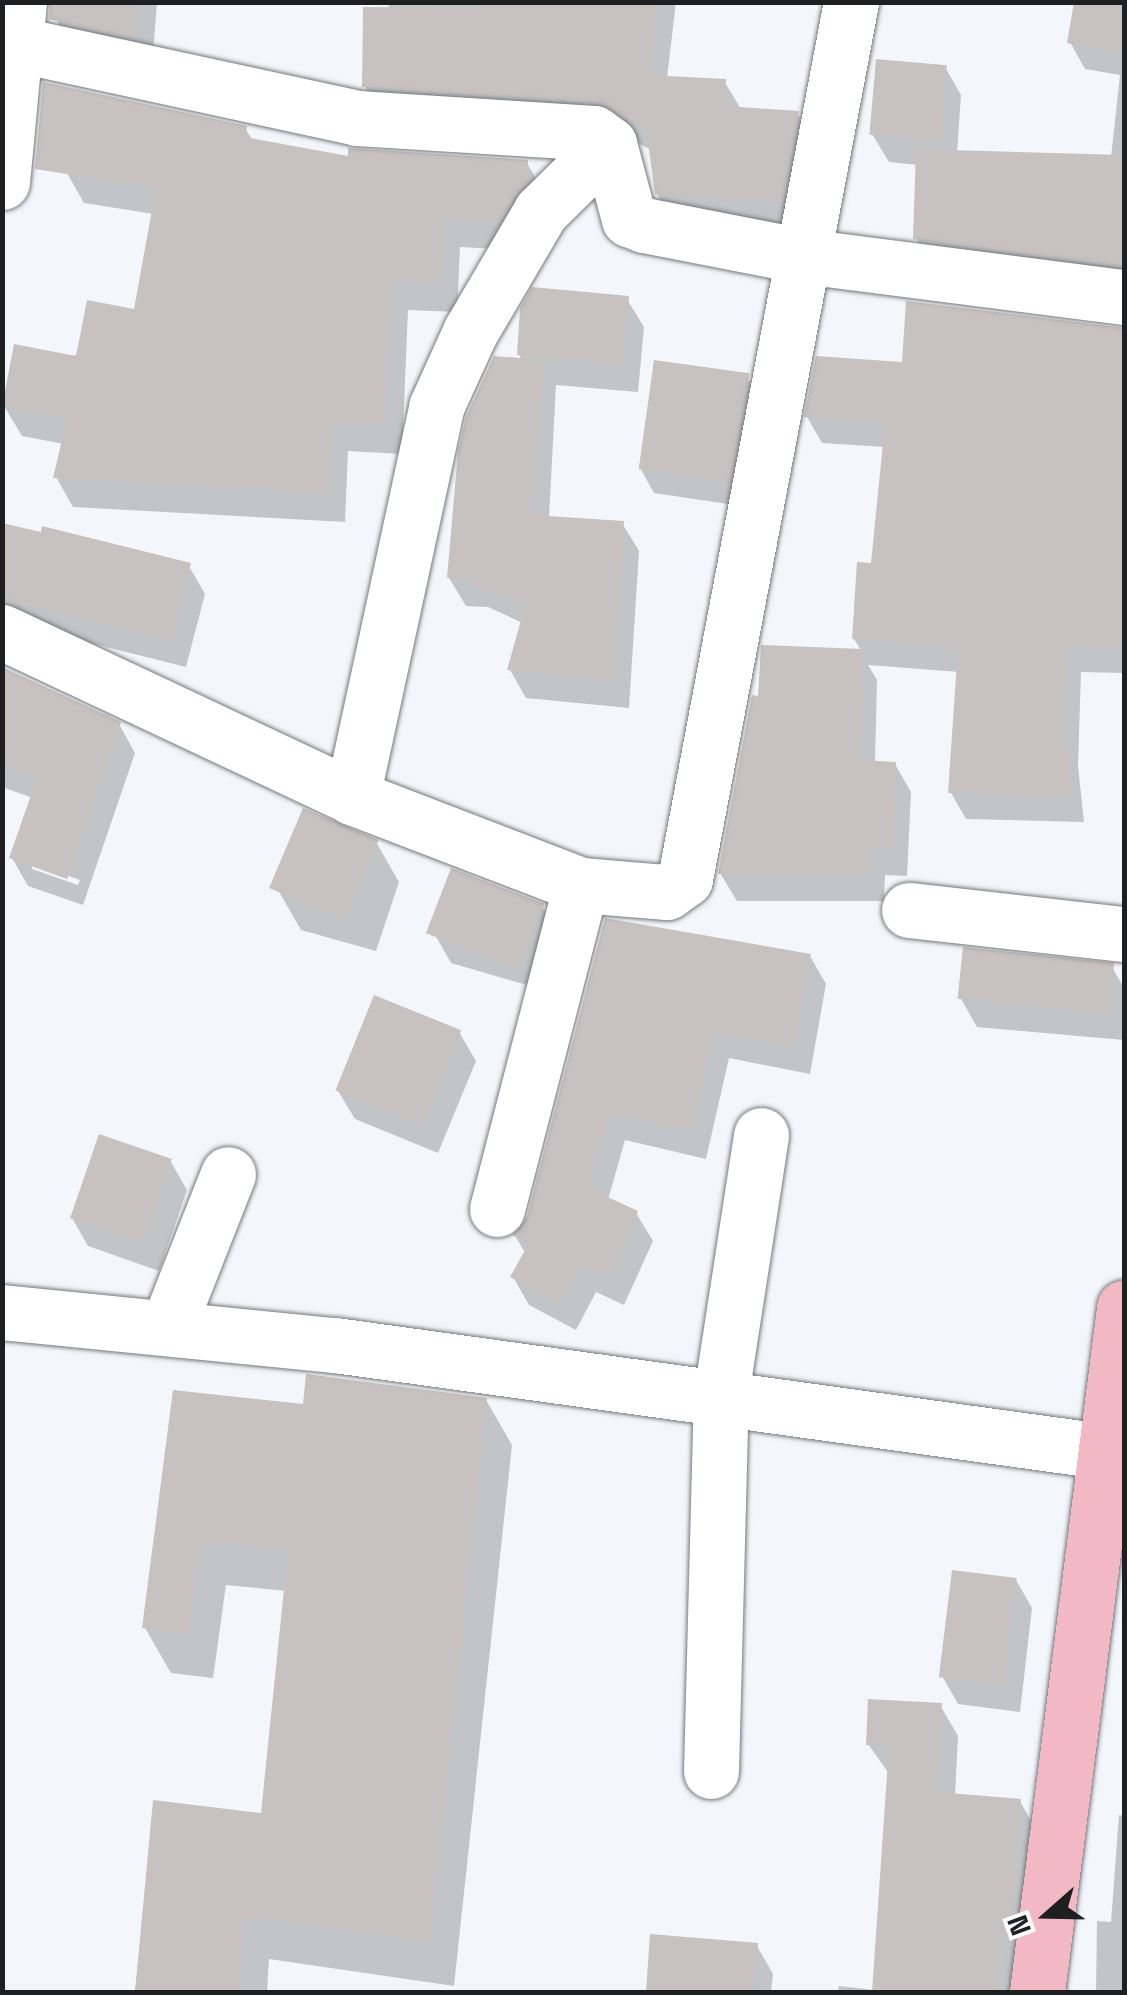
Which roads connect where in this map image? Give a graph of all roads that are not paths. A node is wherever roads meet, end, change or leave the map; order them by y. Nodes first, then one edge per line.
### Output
1 (851, 2) edge
2 (20, 24) edge
3 (609, 144) junction
4 (2, 182) edge
5 (803, 256) junction
6 (1124, 297) edge
7 (2, 632) edge
8 (352, 797) junction
9 (581, 885) junction
10 (908, 910) dead end
11 (1124, 934) edge
12 (761, 1135) dead end
13 (228, 1174) dead end
14 (496, 1209) dead end
15 (1124, 1308) edge
16 (2, 1312) edge
17 (169, 1324) junction
18 (721, 1394) junction
19 (1108, 1452) junction
20 (711, 1771) dead end
21 (1037, 1992) edge

1 - 5 street
2 - 3 street
2 - 4 street
3 - 5 street
3 - 8 street
5 - 6 street
5 - 9 street
7 - 8 street
8 - 9 street
9 - 14 street
10 - 11 street
12 - 18 street
13 - 17 street
15 - 19 main road
16 - 17 street
17 - 18 street
18 - 19 street
18 - 20 street
19 - 21 main road

